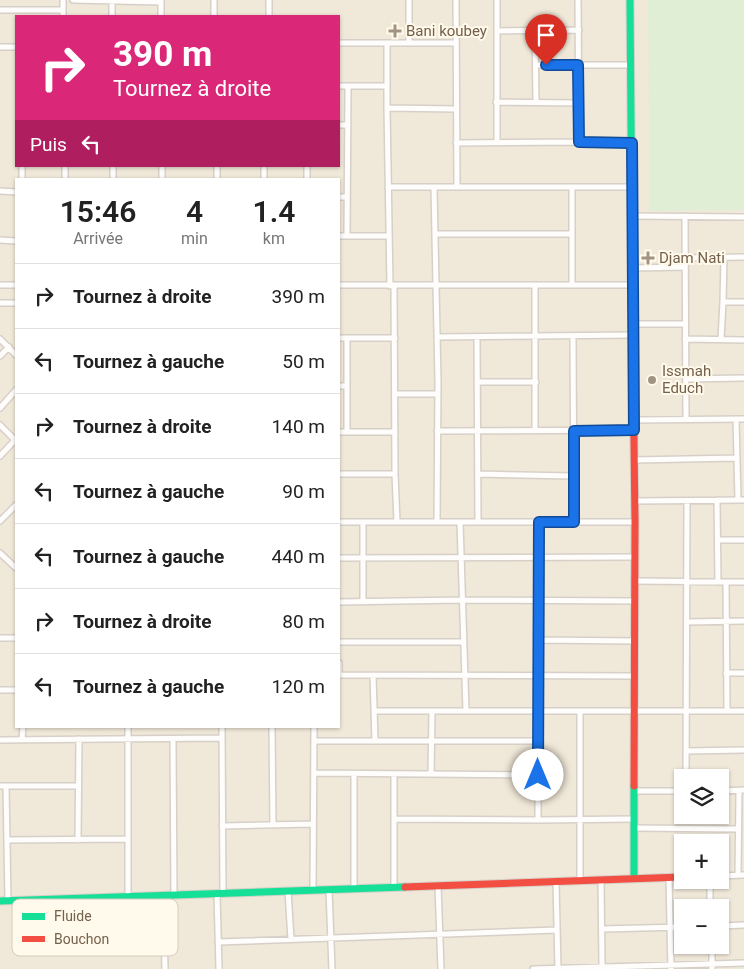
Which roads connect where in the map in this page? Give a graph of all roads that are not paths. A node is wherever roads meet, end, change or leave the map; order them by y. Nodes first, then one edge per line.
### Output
1 (63, 0) edge
2 (73, 0) edge
3 (214, 0) edge
4 (269, 0) edge
5 (409, 0) edge
6 (456, 0) edge
7 (497, 0) edge
8 (578, 0) edge
9 (630, 0) edge
10 (112, 1) edge
11 (161, 1) edge
12 (0, 10) edge
13 (63, 13) edge
14 (112, 15) edge
15 (161, 15) edge
16 (214, 15) edge
17 (269, 15) edge
18 (578, 30) junction
19 (497, 31) junction
20 (535, 31) junction
21 (340, 43) edge
22 (387, 43) junction
23 (409, 43) junction
24 (456, 43) junction
25 (0, 47) edge
26 (15, 47) edge
27 (536, 65) junction
28 (578, 65) junction
29 (631, 65) junction
30 (340, 86) edge
31 (348, 86) junction
32 (387, 86) junction
33 (496, 102) junction
34 (536, 103) junction
35 (579, 103) junction
36 (387, 108) junction
37 (456, 109) junction
38 (340, 125) edge
39 (348, 125) junction
40 (579, 142) junction
41 (456, 143) junction
42 (497, 143) junction
43 (632, 143) junction
44 (388, 187) junction
45 (434, 187) junction
46 (457, 187) junction
47 (572, 187) junction
48 (632, 187) junction
49 (0, 191) edge
50 (15, 192) edge
51 (340, 197) edge
52 (347, 197) junction
53 (632, 216) junction
54 (685, 216) junction
55 (744, 216) edge
56 (435, 234) junction
57 (572, 234) junction
58 (340, 236) edge
59 (347, 236) junction
60 (388, 236) junction
61 (0, 240) edge
62 (15, 240) edge
63 (724, 257) junction
64 (744, 257) edge
65 (685, 258) junction
66 (685, 267) junction
67 (633, 268) junction
68 (0, 285) edge
69 (15, 285) edge
70 (340, 285) edge
71 (437, 285) junction
72 (535, 285) junction
73 (572, 285) junction
74 (633, 285) junction
75 (392, 286) junction
76 (723, 302) junction
77 (744, 302) edge
78 (15, 303) edge
79 (0, 304) edge
80 (633, 324) junction
81 (685, 324) junction
82 (633, 335) junction
83 (573, 336) junction
84 (437, 337) junction
85 (535, 337) junction
86 (340, 338) edge
87 (347, 338) junction
88 (395, 338) junction
89 (477, 338) junction
90 (0, 339) edge
91 (685, 339) junction
92 (721, 339) junction
93 (744, 340) edge
94 (9, 347) junction
95 (15, 354) edge
96 (0, 356) edge
97 (744, 378) edge
98 (686, 379) junction
99 (478, 382) junction
100 (536, 382) junction
101 (340, 386) edge
102 (347, 386) junction
103 (15, 391) edge
104 (396, 394) junction
105 (438, 394) junction
106 (0, 408) edge
107 (686, 419) junction
108 (736, 419) junction
109 (744, 419) edge
110 (634, 420) junction
111 (0, 425) edge
112 (478, 430) junction
113 (634, 430) junction
114 (437, 431) junction
115 (535, 431) junction
116 (574, 431) junction
117 (340, 432) edge
118 (348, 432) junction
119 (395, 432) junction
120 (15, 438) edge
121 (15, 440) edge
122 (0, 456) edge
123 (737, 458) junction
124 (634, 460) junction
125 (340, 474) edge
126 (395, 474) junction
127 (478, 474) junction
128 (573, 476) junction
129 (686, 500) junction
130 (717, 500) junction
131 (741, 500) edge
132 (634, 501) junction
133 (15, 509) edge
134 (0, 521) edge
135 (340, 522) edge
136 (363, 522) junction
137 (397, 522) junction
138 (437, 522) junction
139 (460, 522) junction
140 (478, 522) junction
141 (539, 522) junction
142 (574, 522) junction
143 (635, 522) junction
144 (718, 540) junction
145 (744, 540) edge
146 (0, 553) edge
147 (461, 557) junction
148 (538, 557) junction
149 (635, 557) junction
150 (340, 558) edge
151 (363, 558) junction
152 (15, 567) edge
153 (634, 581) junction
154 (686, 581) junction
155 (718, 582) junction
156 (726, 582) junction
157 (744, 582) edge
158 (462, 600) junction
159 (538, 600) junction
160 (634, 601) junction
161 (340, 602) edge
162 (363, 602) junction
163 (726, 621) junction
164 (744, 621) edge
165 (686, 622) junction
166 (0, 638) edge
167 (15, 638) edge
168 (538, 640) junction
169 (634, 641) junction
170 (340, 642) edge
171 (464, 642) junction
172 (726, 673) junction
173 (744, 673) edge
174 (340, 676) edge
175 (373, 676) junction
176 (465, 676) junction
177 (538, 676) junction
178 (634, 676) junction
179 (0, 690) edge
180 (15, 690) edge
181 (374, 711) junction
182 (432, 711) junction
183 (466, 711) junction
184 (538, 711) junction
185 (580, 711) junction
186 (634, 711) junction
187 (686, 711) junction
188 (727, 711) junction
189 (744, 711) edge
190 (22, 728) edge
191 (128, 728) edge
192 (222, 728) edge
193 (272, 728) edge
194 (314, 728) edge
195 (172, 738) junction
196 (222, 738) junction
197 (78, 739) junction
198 (128, 739) junction
199 (0, 740) edge
200 (22, 740) junction
201 (538, 740) junction
202 (314, 741) junction
203 (375, 741) junction
204 (431, 741) junction
205 (744, 750) edge
206 (686, 751) junction
207 (686, 769) edge
208 (314, 773) junction
209 (354, 774) junction
210 (394, 774) junction
211 (431, 774) junction
212 (538, 775) junction
213 (0, 786) edge
214 (6, 786) junction
215 (78, 786) junction
216 (674, 790) edge
217 (741, 790) edge
218 (634, 791) junction
219 (394, 819) junction
220 (634, 819) junction
221 (538, 820) junction
222 (580, 820) junction
223 (313, 824) junction
224 (273, 825) junction
225 (222, 826) junction
226 (634, 828) junction
227 (738, 829) junction
228 (128, 839) junction
229 (7, 840) junction
230 (78, 840) junction
231 (738, 875) junction
232 (744, 875) edge
233 (729, 876) edge
234 (634, 878) junction
235 (669, 878) junction
236 (674, 878) edge
237 (601, 880) junction
238 (580, 881) junction
239 (556, 882) junction
240 (438, 886) junction
241 (394, 888) junction
242 (354, 889) junction
243 (313, 890) junction
244 (329, 890) junction
245 (288, 891) junction
246 (220, 894) junction
247 (174, 895) junction
248 (163, 896) junction
249 (128, 897) junction
250 (66, 899) edge
251 (163, 899) edge
252 (4, 901) edge
253 (744, 925) edge
254 (729, 926) edge
255 (670, 927) junction
256 (674, 927) edge
257 (557, 930) junction
258 (602, 930) junction
259 (440, 934) junction
260 (331, 938) junction
261 (291, 939) junction
262 (218, 942) junction
263 (165, 956) edge
264 (744, 963) edge
265 (712, 966) edge
266 (602, 967) junction
267 (671, 967) edge
268 (634, 968) edge
269 (165, 969) edge
270 (219, 969) edge
271 (332, 969) edge
272 (441, 969) edge
273 (533, 969) edge
274 (558, 969) edge

1 - 13 street
2 - 10 street
3 - 16 street
4 - 17 street
5 - 23 street
6 - 24 street
7 - 19 street
8 - 18 street
9 - 29 street
10 - 11 street
10 - 14 street
11 - 15 street
12 - 13 street
18 - 20 street
18 - 28 street
19 - 20 street
19 - 33 street
20 - 27 street
21 - 22 street
22 - 23 street
22 - 32 street
23 - 24 street
24 - 37 street
25 - 26 street
27 - 28 street
27 - 34 street
28 - 29 street
28 - 35 street
29 - 43 street
30 - 31 street
31 - 32 street
31 - 39 street
32 - 36 street
33 - 34 street
33 - 42 street
34 - 35 street
35 - 40 street
36 - 37 street
36 - 44 street
37 - 41 street
38 - 39 street
39 - 52 street
40 - 42 street
40 - 43 street
41 - 42 street
41 - 46 street
43 - 48 street
44 - 45 street
44 - 60 street
45 - 46 street
45 - 56 street
46 - 47 street
47 - 48 street
47 - 57 street
48 - 53 street
49 - 50 street
51 - 52 street
52 - 59 street
53 - 54 street
53 - 67 street
54 - 55 street
54 - 65 street
56 - 57 street
56 - 71 street
57 - 73 street
58 - 59 street
59 - 60 street
60 - 75 street
61 - 62 street
63 - 64 street
63 - 65 street
63 - 76 street
65 - 66 street
66 - 67 street
66 - 81 street
67 - 74 street
68 - 69 street
70 - 75 street
71 - 72 street
71 - 75 street
71 - 84 street
72 - 73 street
72 - 85 street
73 - 74 street
74 - 80 street
75 - 88 street
76 - 77 street
76 - 92 street
78 - 79 street
80 - 81 street
80 - 82 street
81 - 91 street
82 - 83 street
82 - 110 street
83 - 85 street
83 - 116 street
84 - 89 street
84 - 105 street
85 - 89 street
85 - 100 street
86 - 87 street
87 - 88 street
87 - 102 street
88 - 104 street
89 - 99 street
90 - 94 street
91 - 92 street
91 - 98 street
92 - 93 street
94 - 95 street
94 - 96 street
97 - 98 street
98 - 107 street
99 - 100 street
99 - 112 street
100 - 115 street
101 - 102 street
102 - 118 street
103 - 106 street
104 - 105 street
104 - 119 street
105 - 114 street
107 - 108 street
107 - 110 street
108 - 109 street
108 - 123 street
110 - 113 street
111 - 120 street
112 - 114 street
112 - 115 street
112 - 127 street
113 - 116 street
113 - 124 street
114 - 138 street
115 - 116 street
116 - 128 street
117 - 118 street
118 - 119 street
119 - 126 street
121 - 122 street
123 - 124 street
123 - 131 street
124 - 132 street
125 - 126 street
126 - 137 street
127 - 128 street
127 - 140 street
128 - 142 street
129 - 130 street
129 - 132 street
129 - 154 street
130 - 131 street
130 - 144 street
132 - 143 street
133 - 134 street
135 - 136 street
136 - 137 street
136 - 151 street
137 - 138 street
138 - 139 street
139 - 140 street
139 - 147 street
140 - 141 street
141 - 142 street
141 - 148 street
142 - 143 street
143 - 149 street
144 - 145 street
144 - 155 street
146 - 152 street
147 - 148 street
147 - 151 street
147 - 158 street
148 - 149 street
148 - 159 street
149 - 153 street
150 - 151 street
151 - 162 street
153 - 154 street
153 - 160 street
154 - 155 street
154 - 165 street
155 - 156 street
156 - 157 street
156 - 163 street
158 - 159 street
158 - 162 street
158 - 171 street
159 - 160 street
159 - 168 street
160 - 169 street
161 - 162 street
163 - 164 street
163 - 165 street
163 - 172 street
165 - 187 street
166 - 167 street
168 - 169 street
168 - 177 street
169 - 178 street
170 - 171 street
171 - 176 street
172 - 173 street
172 - 188 street
174 - 175 street
175 - 176 street
175 - 181 street
176 - 177 street
176 - 183 street
177 - 178 street
177 - 184 street
178 - 186 street
179 - 180 street
181 - 182 street
181 - 203 street
182 - 183 street
182 - 204 street
183 - 184 street
184 - 185 street
184 - 201 street
185 - 186 street
185 - 222 street
186 - 187 street
186 - 218 street
187 - 188 street
187 - 206 street
188 - 189 street
190 - 200 street
191 - 198 street
192 - 196 street
193 - 224 street
194 - 202 street
195 - 196 street
195 - 198 street
195 - 247 street
196 - 225 street
197 - 198 street
197 - 200 street
197 - 215 street
198 - 228 street
199 - 200 street
201 - 204 street
201 - 212 street
202 - 203 street
202 - 208 street
203 - 204 street
204 - 211 street
205 - 206 street
206 - 207 street
208 - 209 street
208 - 223 street
209 - 210 street
209 - 242 street
210 - 211 street
210 - 219 street
211 - 212 street
212 - 221 street
213 - 214 street
214 - 215 street
214 - 229 street
215 - 230 street
216 - 218 street
217 - 227 street
218 - 220 street
219 - 221 street
219 - 241 street
220 - 222 street
220 - 226 street
221 - 222 street
222 - 238 street
223 - 224 street
223 - 243 street
224 - 225 street
225 - 246 street
226 - 227 street
226 - 234 street
227 - 231 street
228 - 230 street
228 - 249 street
229 - 230 street
229 - 252 street
231 - 232 street
231 - 233 street
234 - 235 street
234 - 237 street
235 - 236 street
235 - 255 street
237 - 238 street
237 - 258 street
238 - 239 street
239 - 240 street
239 - 257 street
240 - 241 street
240 - 259 street
241 - 242 street
242 - 244 street
243 - 244 street
243 - 245 street
244 - 260 street
245 - 246 street
245 - 261 street
246 - 247 street
246 - 262 street
247 - 248 street
248 - 249 street
248 - 251 street
249 - 250 street
253 - 254 street
255 - 256 street
255 - 258 street
255 - 267 street
257 - 259 street
257 - 274 street
258 - 266 street
259 - 260 street
259 - 272 street
260 - 261 street
260 - 271 street
261 - 262 street
262 - 270 street
263 - 269 street
264 - 265 street
265 - 267 street
266 - 268 street
266 - 274 street
267 - 268 street
273 - 274 street

